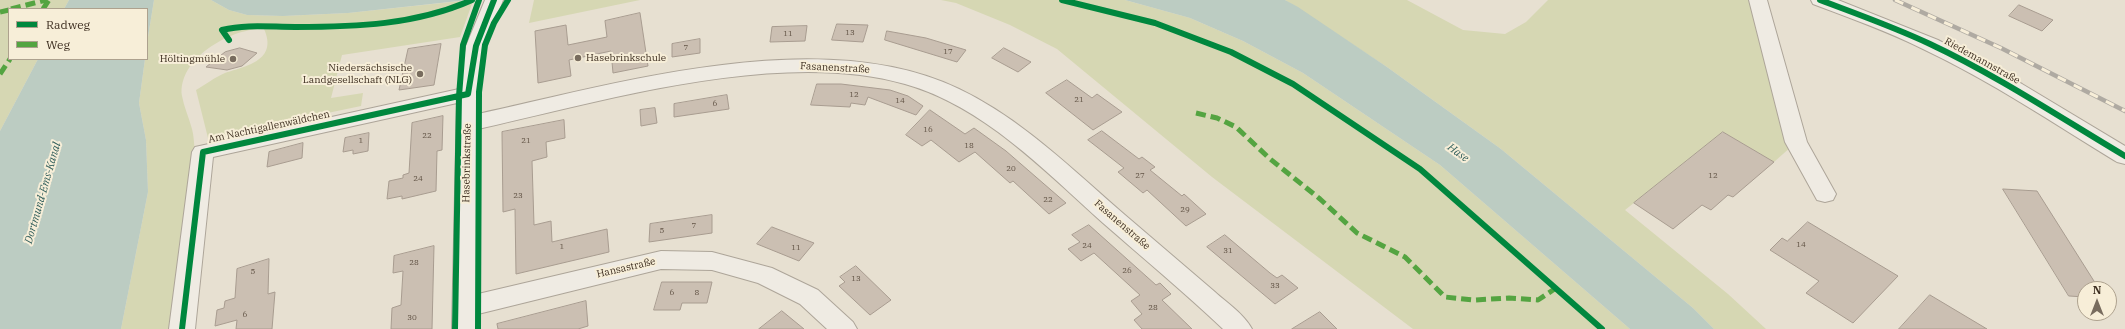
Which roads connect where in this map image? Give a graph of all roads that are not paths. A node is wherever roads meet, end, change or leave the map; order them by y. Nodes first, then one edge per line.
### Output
1 (1758, 0) edge
2 (1820, 0) edge
3 (493, 2) edge
4 (468, 94) junction
5 (468, 124) junction
6 (2125, 156) edge
7 (1825, 194) dead end
8 (465, 318) edge
9 (182, 329) edge
10 (844, 329) edge
11 (1239, 329) edge

1 - 7 street
2 - 6 street, Riedemannstraße
3 - 4 street, Hasebrinkstraße
4 - 5 street, Hasebrinkstraße
4 - 9 street, Am Nachtigallenwäldchen
5 - 8 street, Hasebrinkstraße
5 - 11 street, Fasanenstraße
8 - 10 street, Hansastraße

